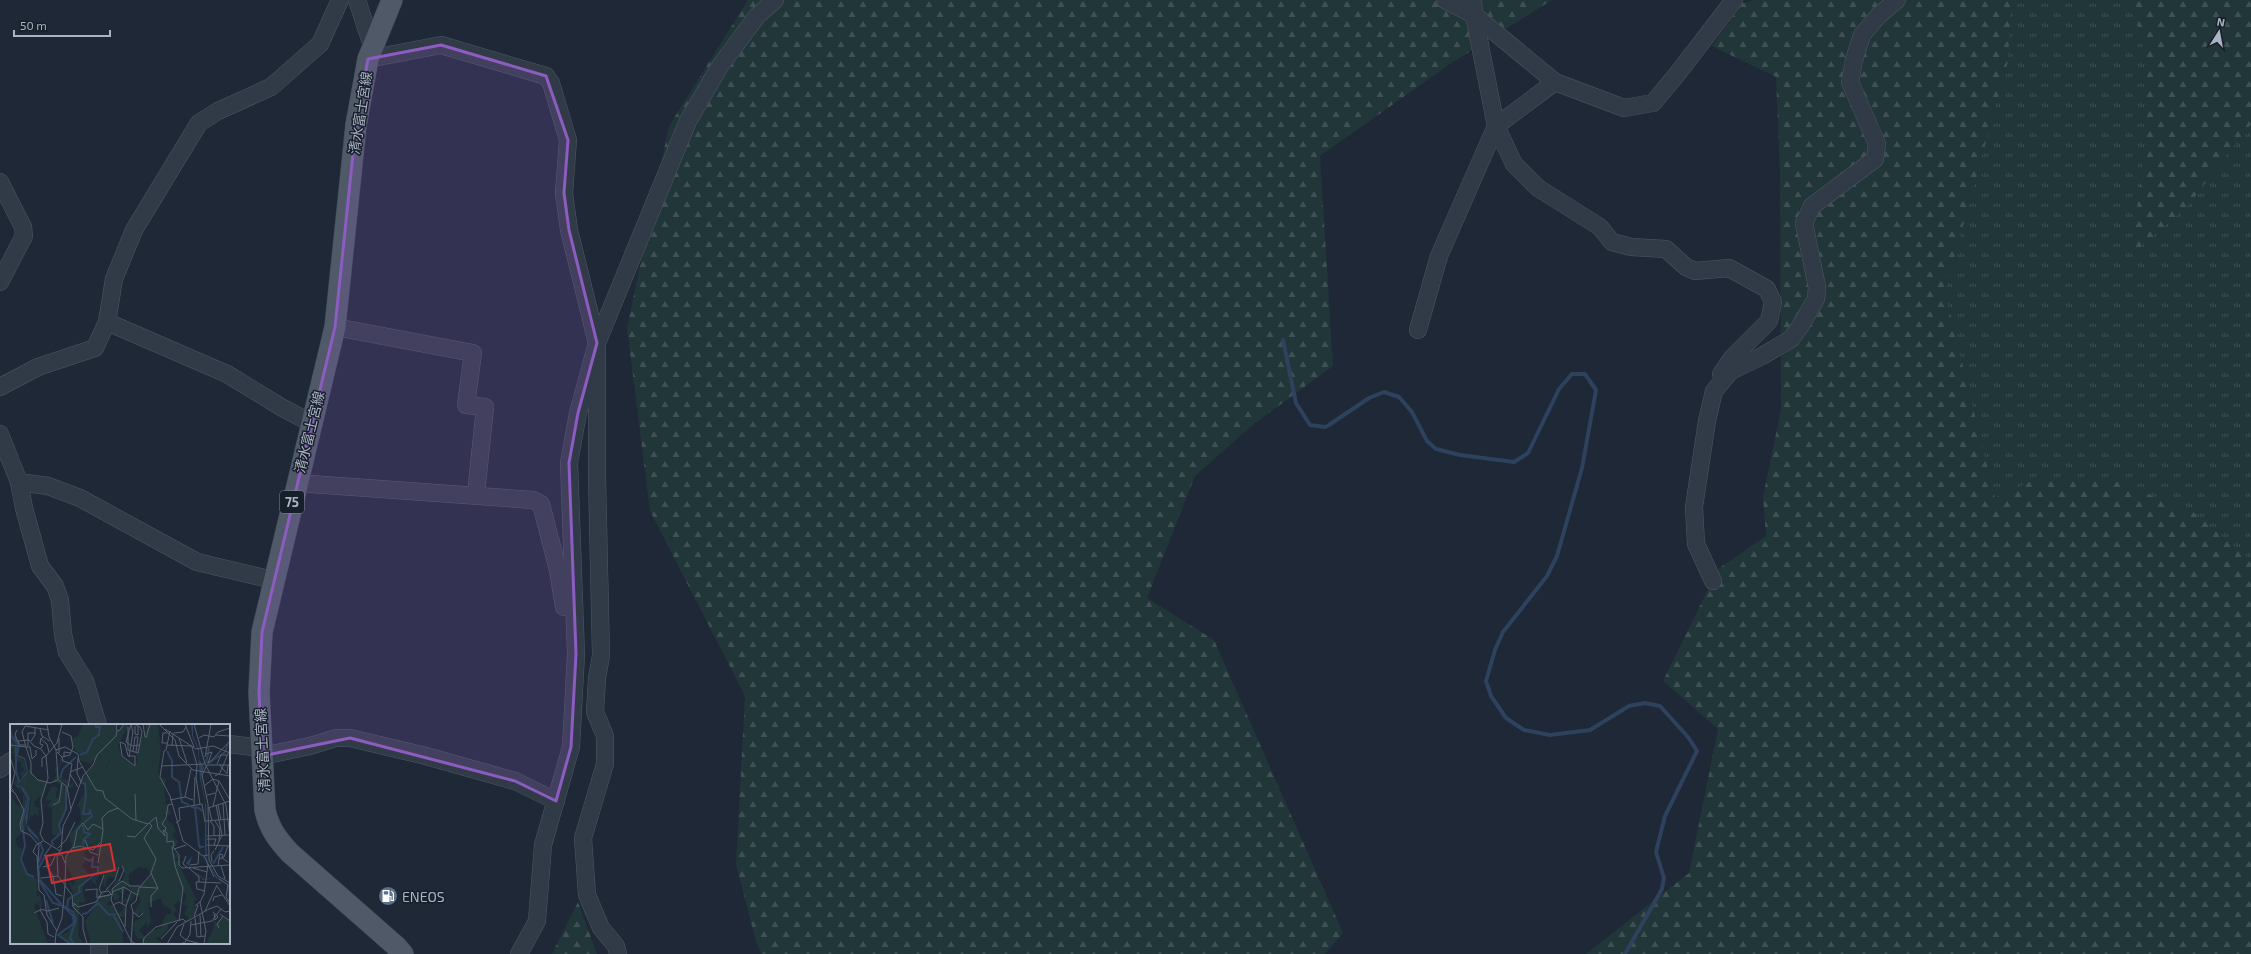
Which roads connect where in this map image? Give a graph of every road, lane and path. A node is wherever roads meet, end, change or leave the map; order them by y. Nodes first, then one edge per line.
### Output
1 (340, 0) edge
2 (357, 0) edge
3 (392, 0) edge
4 (775, 0) edge
5 (1445, 0) edge
6 (1734, 0) edge
7 (1897, 0) edge
8 (1474, 8) edge
9 (370, 52) junction
10 (1555, 82) junction
11 (1496, 126) junction
12 (0, 182) edge
13 (0, 282) edge
14 (107, 322) junction
15 (334, 327) junction
16 (1418, 330) dead end
17 (598, 342) junction
18 (0, 387) edge
19 (1714, 391) junction
20 (311, 423) junction
21 (0, 434) edge
22 (19, 482) junction
23 (297, 482) junction
24 (476, 494) junction
25 (273, 580) junction
26 (1713, 581) dead end
27 (574, 641) junction
28 (98, 724) edge
29 (230, 744) edge
30 (262, 752) junction
31 (10, 762) edge
32 (0, 769) edge
33 (556, 801) junction
34 (402, 954) edge
35 (520, 954) edge
36 (618, 954) edge

1 - 14 street
2 - 9 street
3 - 9 main road, 清水富士宮線 / 75
4 - 17 street
5 - 8 street
6 - 10 street
7 - 19 street
8 - 10 street
8 - 11 street
9 - 15 main road, 清水富士宮線 / 75
9 - 17 street
10 - 11 street
11 - 16 street
11 - 19 street
12 - 13 street
14 - 18 street
14 - 20 street
15 - 20 main road, 清水富士宮線 / 75
15 - 24 street
17 - 27 street
17 - 36 street
19 - 26 street
20 - 23 main road, 清水富士宮線 / 75
21 - 22 street
22 - 25 street
22 - 28 street
23 - 24 street
23 - 25 main road, 清水富士宮線 / 75
24 - 27 street
25 - 30 main road, 清水富士宮線 / 75
27 - 33 street
29 - 30 street
30 - 33 street
30 - 34 main road, 清水富士宮線 / 75
31 - 32 street
33 - 35 street

